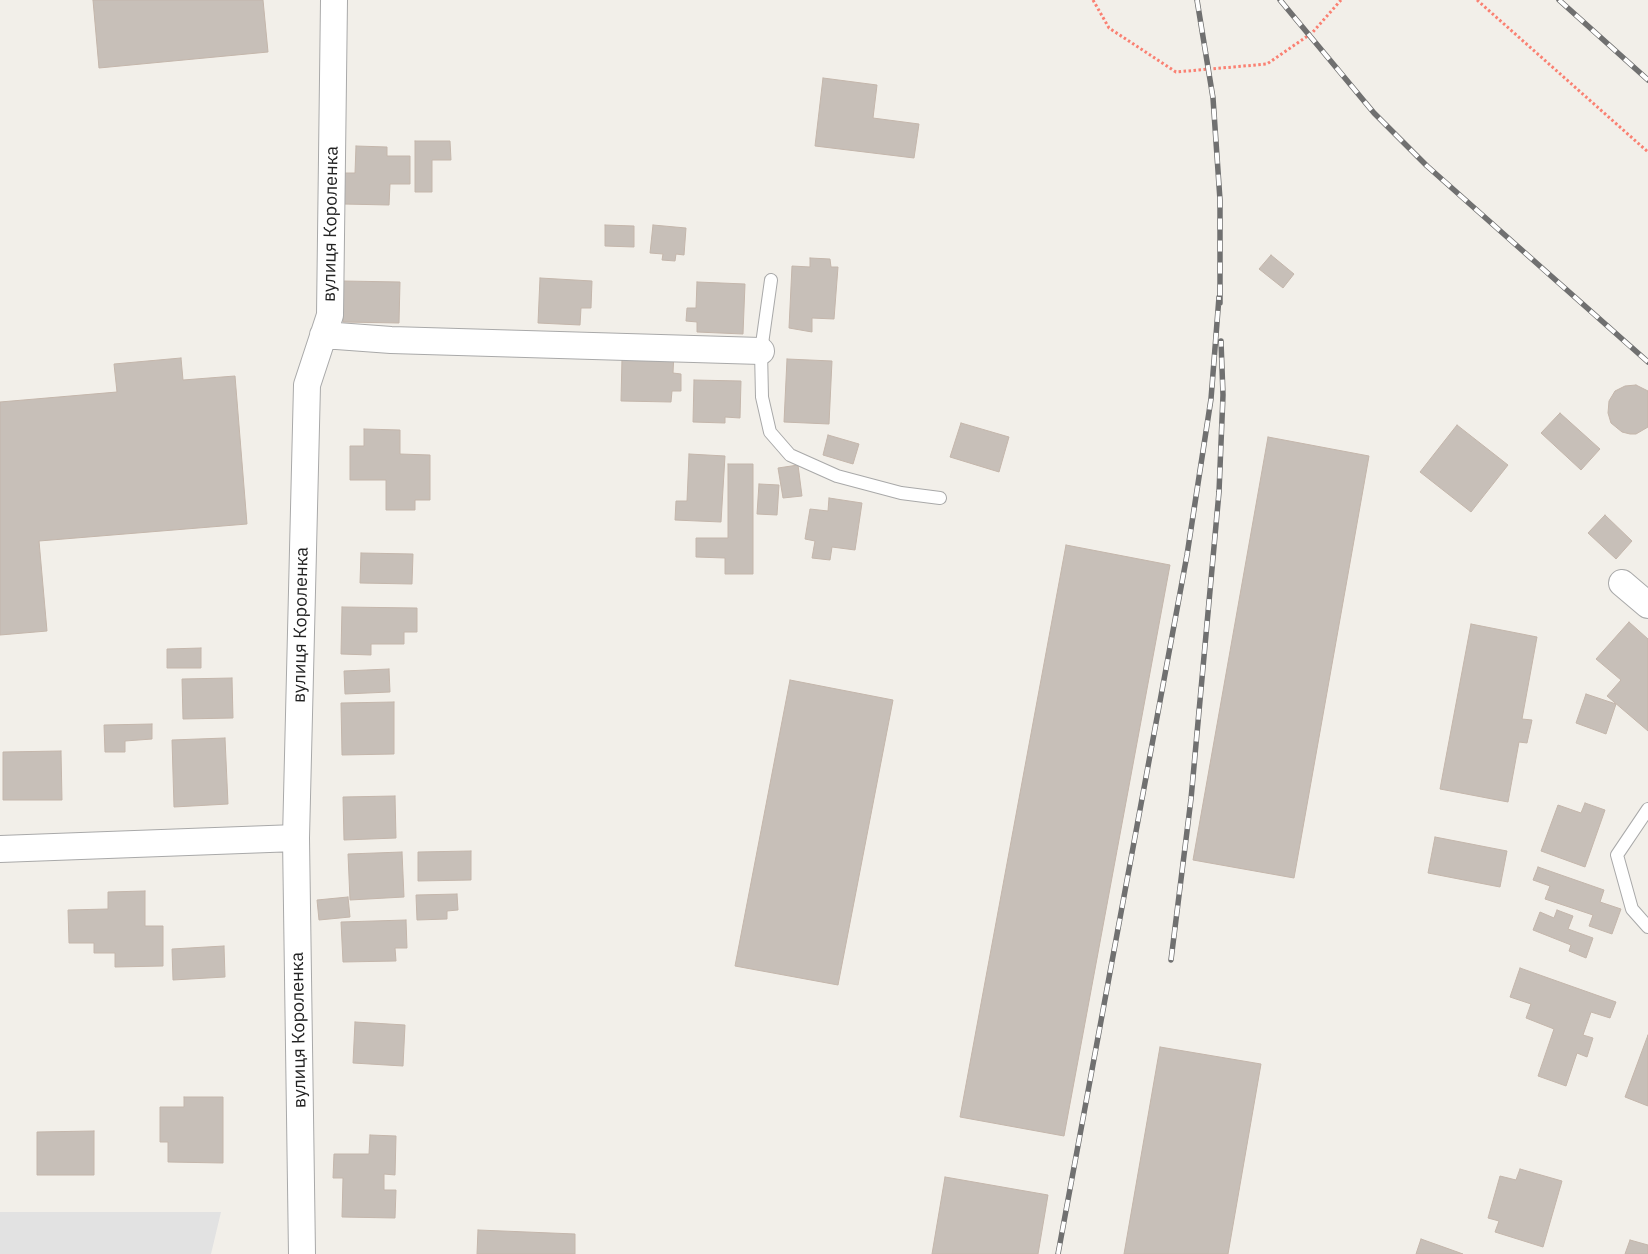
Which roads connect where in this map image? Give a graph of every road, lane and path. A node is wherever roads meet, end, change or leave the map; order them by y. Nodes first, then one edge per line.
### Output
1 (334, 0) edge
2 (1094, 0) edge
3 (1341, 0) edge
4 (1477, 0) edge
5 (1648, 152) edge
6 (771, 280) dead end
7 (323, 335) junction
8 (761, 351) junction
9 (940, 498) dead end
10 (1622, 583) dead end
11 (1648, 605) edge
12 (1648, 809) edge
13 (296, 838) junction
14 (0, 849) edge
15 (1648, 927) edge
16 (302, 1254) edge

1 - 7 street, вулиця Короленка
2 - 3 path
4 - 5 path
6 - 8 lane
7 - 8 street
7 - 13 street, вулиця Короленка
8 - 9 lane
10 - 11 street
12 - 15 lane
13 - 14 street
13 - 16 street, вулиця Короленка

